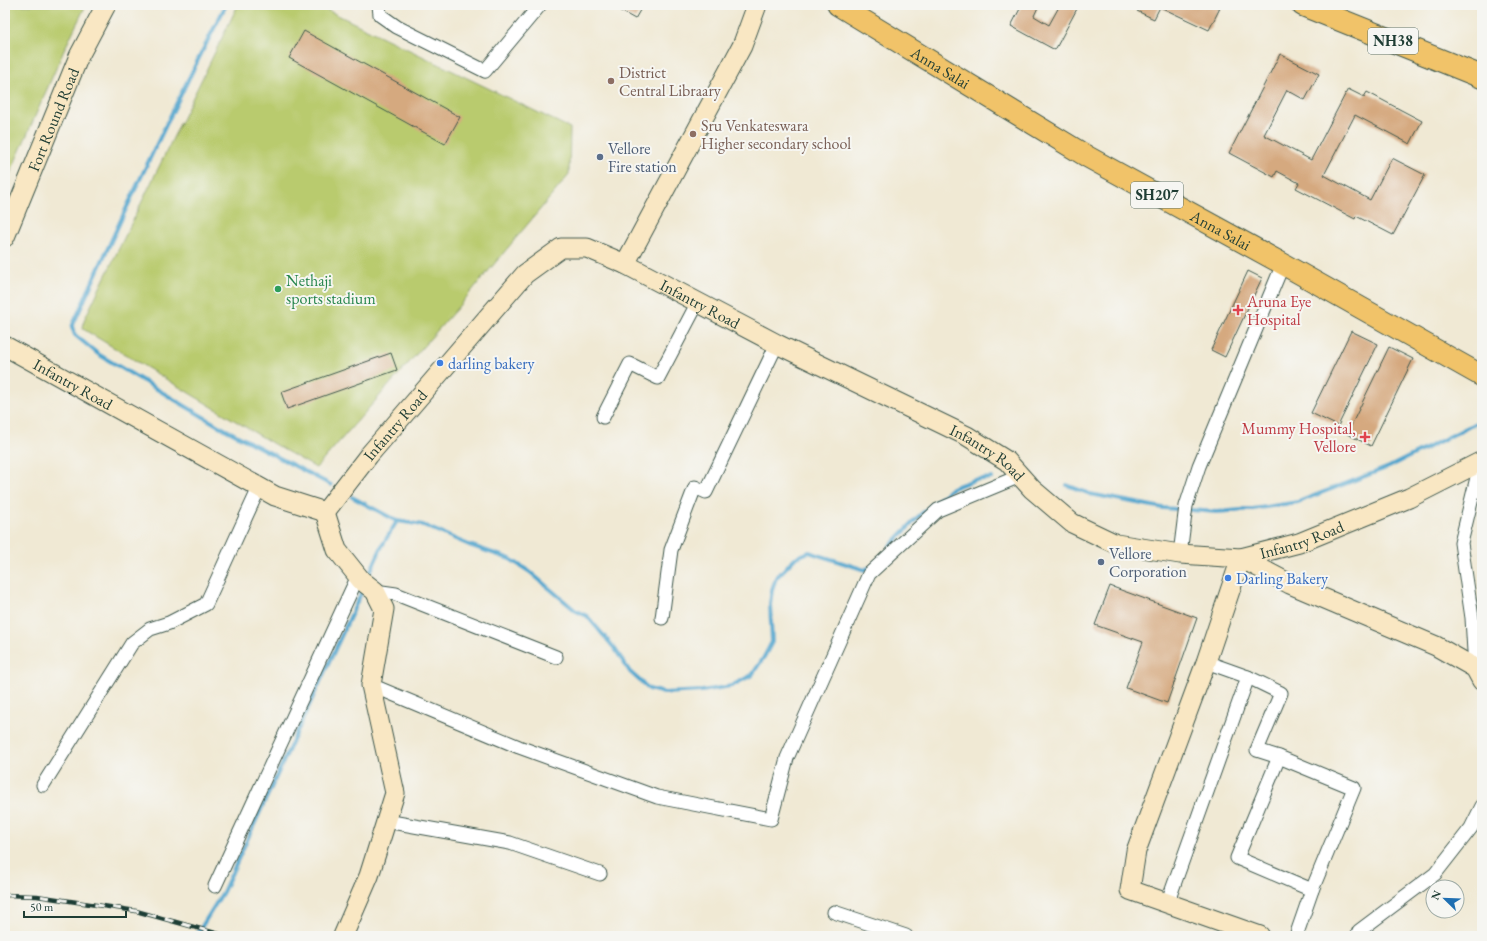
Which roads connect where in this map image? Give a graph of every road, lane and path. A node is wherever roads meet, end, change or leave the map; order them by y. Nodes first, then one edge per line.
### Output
1 (106, 5) edge
2 (379, 5) edge
3 (540, 5) edge
4 (757, 5) edge
5 (838, 5) edge
6 (1303, 5) edge
7 (1482, 77) edge
8 (5, 237) edge
9 (625, 264) junction
10 (1283, 264) junction
11 (698, 302) junction
12 (777, 344) junction
13 (5, 346) edge
14 (1482, 376) edge
15 (603, 417) dead end
16 (1482, 461) edge
17 (1020, 476) junction
18 (259, 488) junction
19 (325, 512) junction
20 (1180, 554) junction
21 (1241, 558) junction
22 (358, 576) junction
23 (375, 591) junction
24 (662, 618) dead end
25 (556, 657) dead end
26 (1206, 662) junction
27 (1478, 674) edge
28 (1248, 677) junction
29 (371, 685) junction
30 (1279, 757) junction
31 (43, 785) dead end
32 (1482, 806) edge
33 (386, 821) junction
34 (600, 874) dead end
35 (215, 886) dead end
36 (1312, 890) junction
37 (1167, 904) junction
38 (834, 912) dead end
39 (343, 936) edge
40 (906, 936) edge
41 (1260, 936) edge
42 (1296, 936) edge
43 (1357, 936) edge

1 - 8 street, Fort Round Road
2 - 3 street
4 - 9 street
5 - 10 main road, Anna Salai / SH207
6 - 7 highway, NH38
9 - 11 street, Infantry Road
9 - 19 street, Infantry Road
10 - 14 main road, Anna Salai / SH207
10 - 20 street
11 - 12 street, Infantry Road
11 - 15 street
12 - 17 street, Infantry Road
12 - 24 street
13 - 18 street, Infantry Road
16 - 21 street, Infantry Road
16 - 27 street
17 - 20 street, Infantry Road
17 - 29 street
18 - 19 street, Infantry Road
18 - 31 street
19 - 22 street
20 - 21 street, Infantry Road
21 - 26 street
21 - 27 street
22 - 23 street
22 - 35 street
23 - 25 street
23 - 29 street
26 - 28 street
26 - 37 street
28 - 30 street
28 - 37 street
29 - 33 street
30 - 36 street
30 - 36 street
32 - 43 street
33 - 34 street
33 - 39 street
36 - 42 street
37 - 41 street
38 - 40 street

